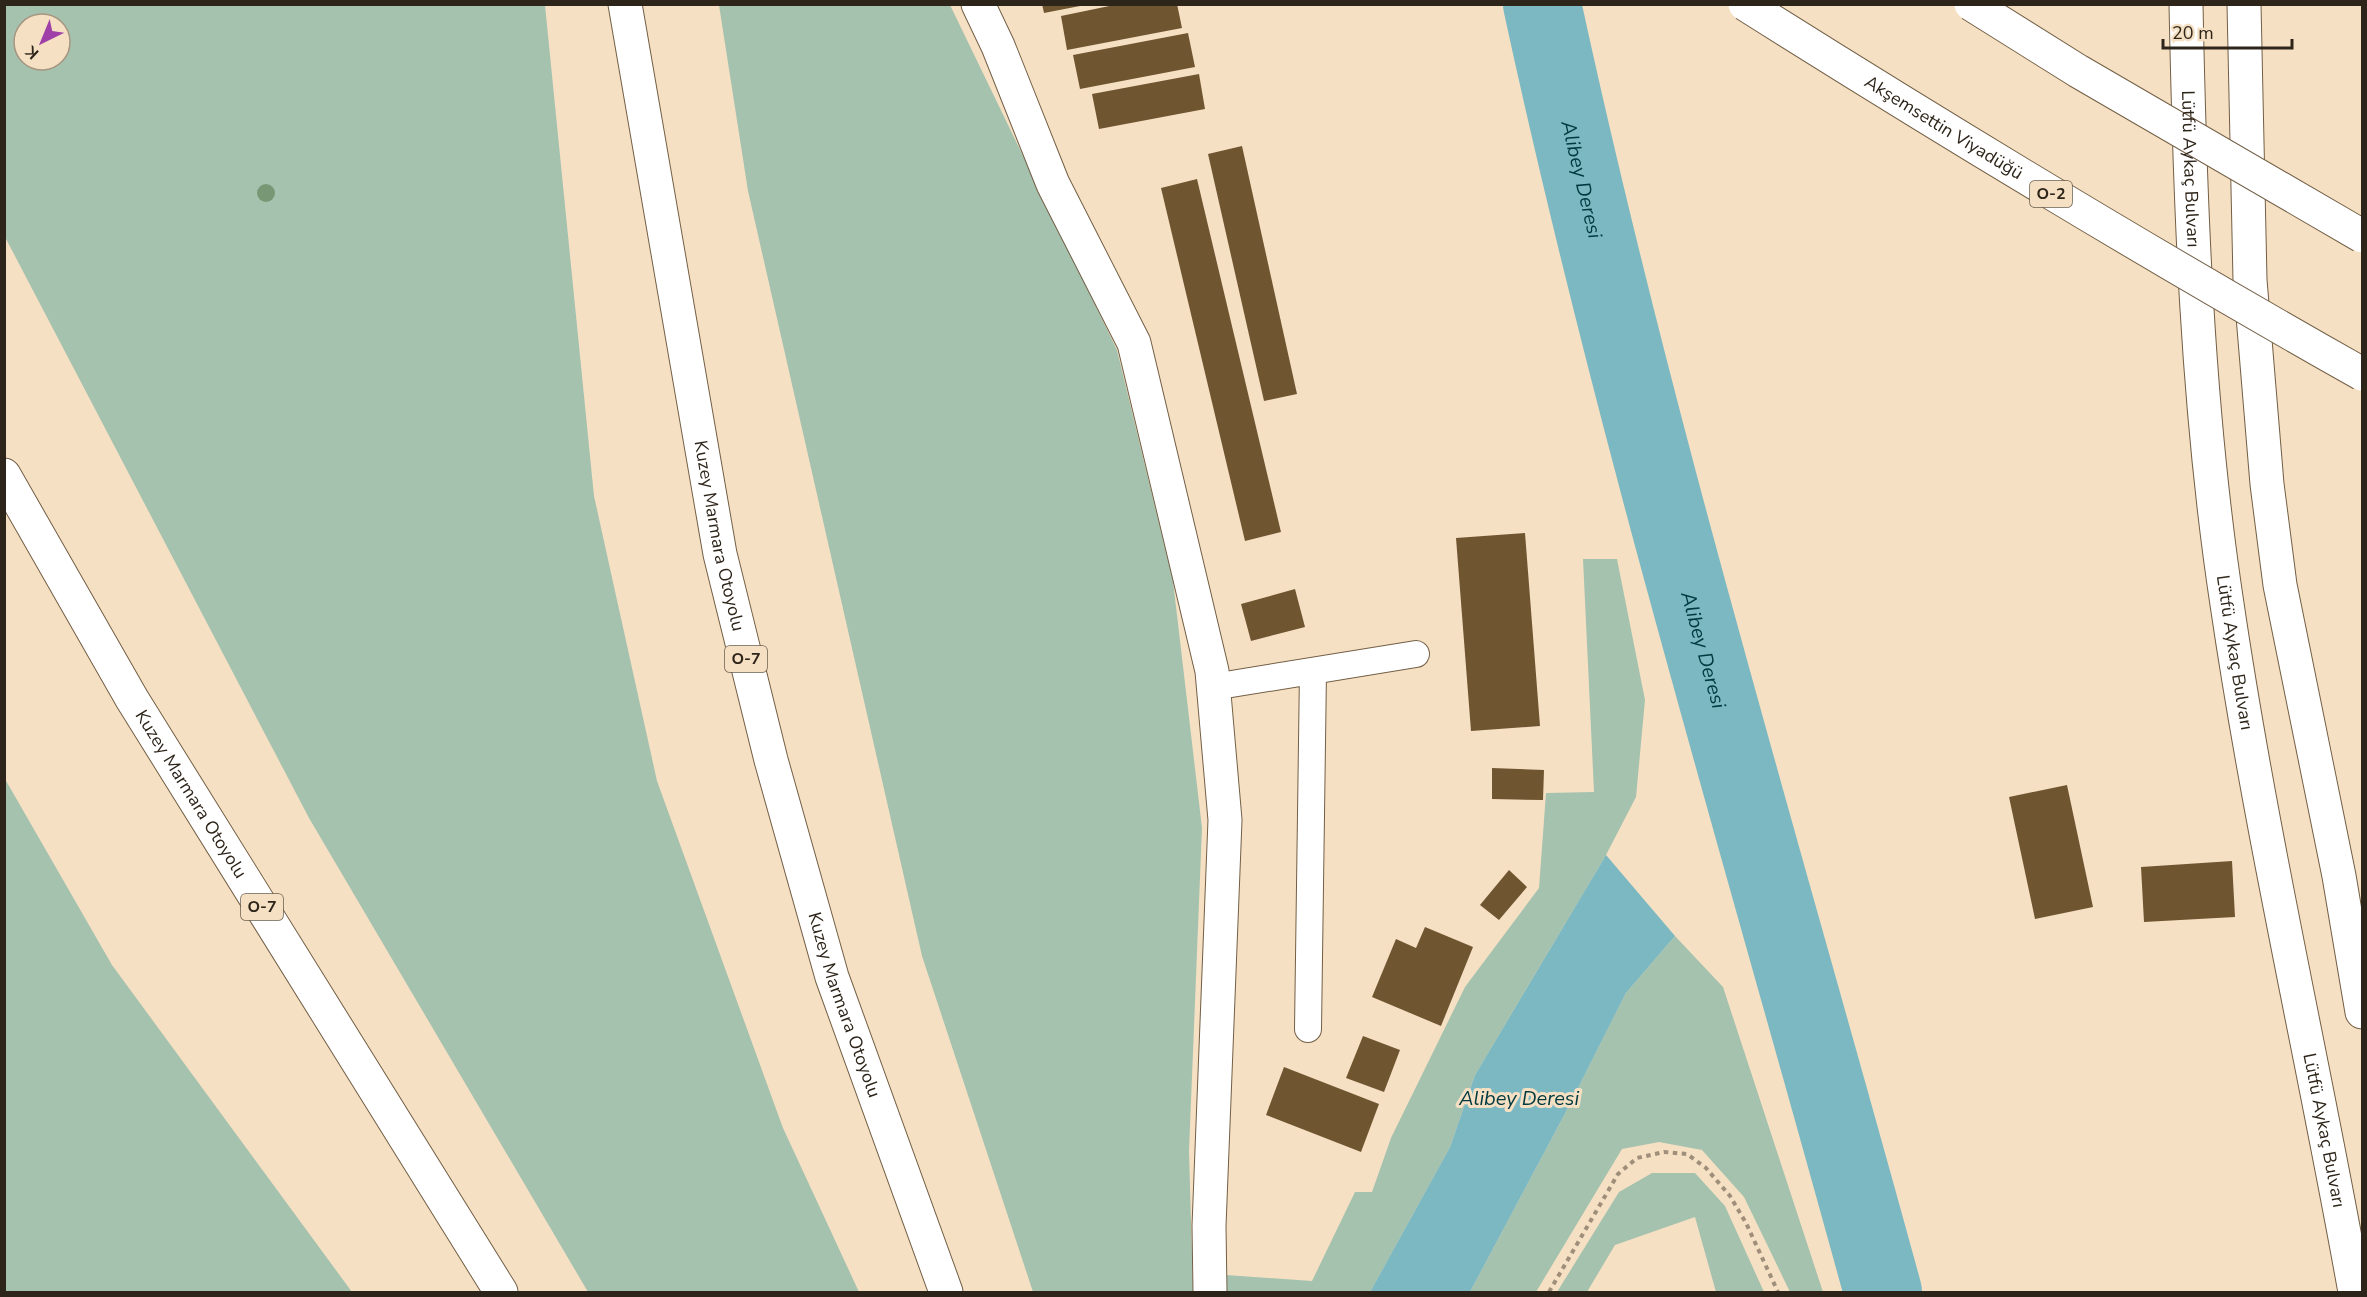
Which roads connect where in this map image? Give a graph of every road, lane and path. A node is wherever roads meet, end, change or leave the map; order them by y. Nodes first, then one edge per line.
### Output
1 (625, 4) edge
2 (978, 4) edge
3 (1744, 4) edge
4 (1971, 4) edge
5 (2186, 4) edge
6 (2244, 4) edge
7 (2362, 236) edge
8 (2362, 374) edge
9 (4, 475) edge
10 (1416, 654) dead end
11 (1313, 671) junction
12 (1213, 687) junction
13 (2351, 886) edge
14 (2362, 1012) edge
15 (1308, 1029) dead end
16 (501, 1293) edge
17 (946, 1293) edge
18 (1210, 1293) edge
19 (1550, 1293) edge
20 (1778, 1293) edge
21 (2355, 1293) edge

1 - 17 main road, Kuzey Marmara Otoyolu / O-7
2 - 12 main road
3 - 8 main road, Akşemsettin Viyadüğü / O-2, bridge
4 - 7 main road, bridge
5 - 21 main road, Lütfü Aykaç Bulvarı
6 - 13 main road
9 - 16 main road, Kuzey Marmara Otoyolu / O-7
10 - 11 lane
11 - 12 lane
11 - 15 lane
12 - 18 main road
13 - 14 main road
19 - 20 path

